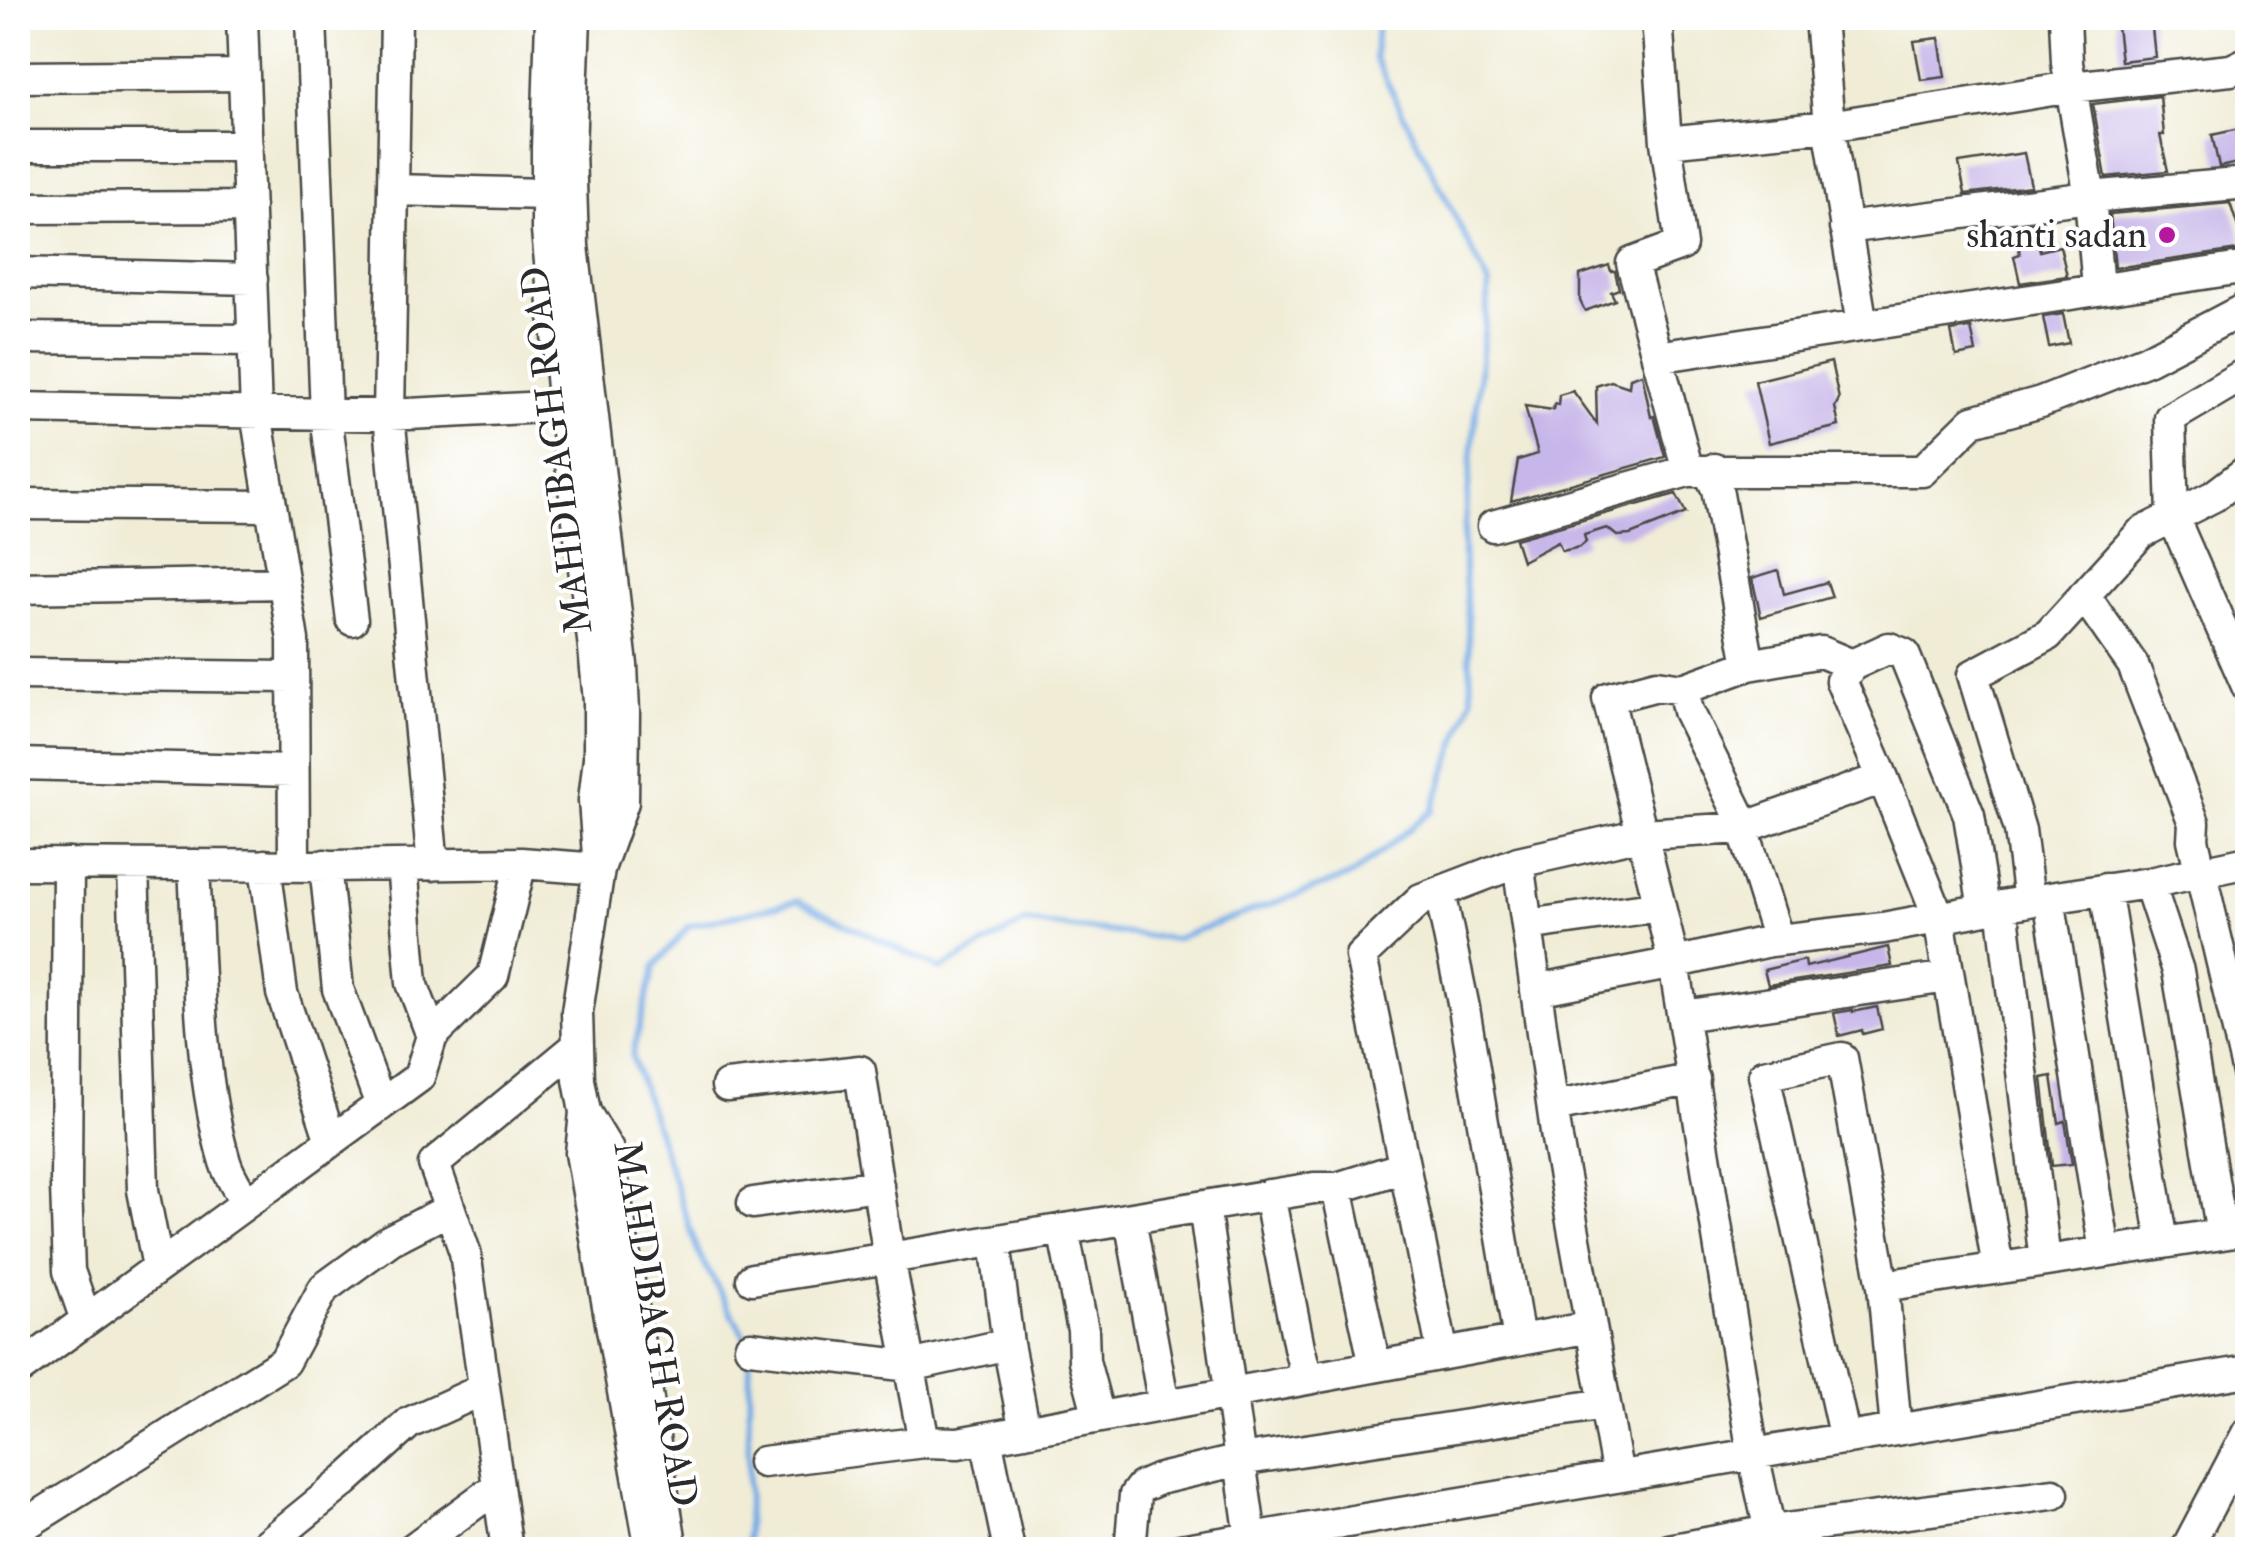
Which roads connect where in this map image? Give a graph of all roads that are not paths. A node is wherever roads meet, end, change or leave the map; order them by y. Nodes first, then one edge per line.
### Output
1 (242, 18) edge
2 (311, 18) edge
3 (396, 18) edge
4 (551, 18) edge
5 (574, 18) edge
6 (1658, 18) edge
7 (1820, 18) edge
8 (2065, 18) edge
9 (2248, 62) edge
10 (243, 75) junction
11 (18, 77) edge
12 (2071, 86) junction
13 (1830, 126) junction
14 (1666, 142) junction
15 (18, 146) edge
16 (247, 146) junction
17 (2248, 183) edge
18 (393, 190) junction
19 (546, 194) junction
20 (2090, 197) junction
21 (249, 207) junction
22 (18, 208) edge
23 (1845, 228) junction
24 (2248, 267) edge
25 (18, 273) edge
26 (252, 279) junction
27 (2098, 288) junction
28 (2248, 307) edge
29 (1862, 325) junction
30 (18, 338) edge
31 (254, 340) junction
32 (1657, 357) junction
33 (2248, 372) edge
34 (577, 406) junction
35 (18, 408) edge
36 (256, 413) junction
37 (326, 415) junction
38 (389, 416) junction
39 (1701, 470) junction
40 (2248, 470) edge
41 (18, 504) edge
42 (271, 506) junction
43 (2173, 517) junction
44 (1492, 526) dead end
45 (283, 583) junction
46 (18, 588) edge
47 (2084, 596) junction
48 (352, 620) dead end
49 (1749, 665) junction
50 (1852, 665) junction
51 (18, 674) edge
52 (293, 677) junction
53 (2248, 688) edge
54 (1683, 689) junction
55 (18, 764) edge
56 (293, 770) junction
57 (1883, 778) junction
58 (1742, 828) junction
59 (1642, 834) junction
60 (1518, 862) junction
61 (2248, 862) edge
62 (521, 863) junction
63 (18, 864) edge
64 (68, 864) junction
65 (133, 865) junction
66 (194, 865) junction
67 (280, 865) junction
68 (402, 865) junction
69 (433, 865) junction
70 (325, 866) junction
71 (599, 868) junction
72 (2200, 872) junction
73 (2149, 883) junction
74 (2105, 889) junction
75 (1440, 892) junction
76 (2016, 903) junction
77 (1660, 906) junction
78 (1939, 918) junction
79 (1527, 924) junction
80 (1778, 940) junction
81 (1674, 963) junction
82 (1948, 976) junction
83 (1536, 990) junction
84 (1682, 1016) junction
85 (432, 1036) junction
86 (576, 1047) junction
87 (2248, 1073) edge
88 (1694, 1079) junction
89 (727, 1086) dead end
90 (381, 1104) junction
91 (1552, 1107) junction
92 (585, 1112) junction
93 (331, 1140) junction
94 (1404, 1167) junction
95 (878, 1185) junction
96 (1338, 1188) junction
97 (1270, 1195) junction
98 (246, 1203) junction
99 (754, 1204) dead end
100 (1204, 1206) junction
101 (450, 1209) junction
102 (1130, 1219) junction
103 (1063, 1230) junction
104 (2235, 1232) edge
105 (995, 1241) junction
106 (2162, 1243) junction
107 (2105, 1252) junction
108 (890, 1258) junction
109 (2045, 1261) junction
110 (158, 1267) junction
111 (1998, 1268) junction
112 (752, 1280) dead end
113 (1882, 1286) junction
114 (86, 1320) junction
115 (1591, 1327) junction
116 (1519, 1340) junction
117 (1008, 1344) junction
118 (750, 1347) dead end
119 (1442, 1354) junction
120 (20, 1359) edge
121 (910, 1366) junction
122 (1374, 1366) junction
123 (2248, 1371) edge
124 (1307, 1379) junction
125 (484, 1389) junction
126 (1231, 1393) junction
127 (1605, 1404) junction
128 (1164, 1405) junction
129 (1099, 1417) junction
130 (1025, 1430) junction
131 (1896, 1430) junction
132 (2248, 1432) edge
133 (986, 1438) junction
134 (1845, 1438) junction
135 (924, 1442) junction
136 (1753, 1454) junction
137 (1240, 1460) junction
138 (763, 1462) dead end
139 (1618, 1476) junction
140 (497, 1486) junction
141 (2052, 1494) dead end
142 (18, 1528) edge
143 (1770, 1531) junction
144 (1260, 1541) edge
145 (260, 1550) edge
146 (412, 1550) edge
147 (507, 1550) edge
148 (651, 1550) edge
149 (672, 1550) edge
150 (1009, 1550) edge
151 (1130, 1550) edge
152 (1180, 1550) edge
153 (1669, 1550) edge
154 (2186, 1550) edge

1 - 10 street
2 - 37 street
3 - 18 street
4 - 19 street, MAHDIBAGH ROAD
5 - 34 street, MAHDIBAGH ROAD
6 - 14 street
7 - 13 street
8 - 12 street
9 - 12 street
10 - 11 street
10 - 16 street
12 - 13 street
12 - 20 street
13 - 14 street
13 - 23 street
14 - 32 street
15 - 16 street
16 - 21 street
17 - 20 street
18 - 19 street
18 - 38 street
19 - 34 street, MAHDIBAGH ROAD
20 - 23 street
20 - 27 street
21 - 22 street
21 - 26 street
23 - 29 street
24 - 27 street
25 - 26 street
26 - 31 street
27 - 29 street
28 - 39 street
29 - 32 street
30 - 31 street
31 - 36 street
32 - 39 street
33 - 43 street
34 - 38 street
34 - 71 street, MAHDIBAGH ROAD
35 - 36 street
36 - 37 street
36 - 42 street
37 - 38 street
37 - 48 street
38 - 69 street
39 - 44 street
39 - 49 street
40 - 43 street
41 - 42 street
42 - 45 street
43 - 47 street
43 - 53 street
45 - 46 street
45 - 52 street
47 - 72 street
47 - 76 street
49 - 50 street
49 - 54 street
50 - 57 street
50 - 76 street
51 - 52 street
52 - 56 street
54 - 58 street
54 - 59 street
55 - 56 street
56 - 67 street
57 - 58 street
57 - 78 street
58 - 59 street
58 - 80 street
59 - 60 street
59 - 77 street
60 - 75 street
60 - 79 street
61 - 72 street
62 - 69 street
62 - 71 street
62 - 85 street
63 - 64 street
64 - 65 street
64 - 114 street
65 - 66 street
65 - 110 street
66 - 67 street
66 - 98 street
67 - 70 street
67 - 93 street
68 - 69 street
68 - 70 street
68 - 85 street
70 - 90 street
71 - 86 street, MAHDIBAGH ROAD
72 - 73 street
72 - 87 street
73 - 74 street
73 - 104 street
74 - 76 street
74 - 106 street
75 - 94 street
75 - 116 street
76 - 78 street
76 - 107 street
76 - 109 street
77 - 79 street
77 - 81 street
78 - 80 street
78 - 82 street
79 - 83 street
80 - 81 street
81 - 83 street
81 - 84 street
82 - 84 street
82 - 111 street
83 - 91 street
84 - 88 street
85 - 90 street
86 - 92 street, MAHDIBAGH ROAD
86 - 101 street
88 - 91 street
88 - 136 street
89 - 95 street
90 - 93 street
91 - 115 street
92 - 148 street, MAHDIBAGH ROAD
92 - 149 street, MAHDIBAGH ROAD
93 - 98 street
94 - 96 street
94 - 119 street
95 - 99 street
95 - 108 street
96 - 97 street
96 - 122 street
97 - 100 street
97 - 124 street
98 - 110 street
100 - 102 street
100 - 126 street
101 - 125 street
101 - 142 street
102 - 103 street
102 - 128 street
103 - 105 street
103 - 129 street
104 - 106 street
105 - 108 street
105 - 117 street
106 - 107 street
107 - 109 street
108 - 112 street
108 - 121 street
109 - 111 street
110 - 114 street
111 - 113 street
113 - 131 street
113 - 134 street
114 - 120 street
115 - 116 street
115 - 127 street
116 - 119 street
117 - 121 street
117 - 130 street
118 - 121 street
119 - 122 street
121 - 135 street
122 - 124 street
123 - 131 street
124 - 126 street
125 - 140 street
125 - 145 street
126 - 128 street
126 - 137 street
127 - 137 street
127 - 139 street
128 - 129 street
129 - 130 street
130 - 133 street
131 - 134 street
132 - 154 street
133 - 135 street
133 - 150 street
134 - 136 street
135 - 138 street
136 - 139 street
136 - 143 street
137 - 144 street
137 - 151 street
139 - 144 street
140 - 146 street
140 - 147 street
141 - 143 street
143 - 153 street
144 - 152 street

